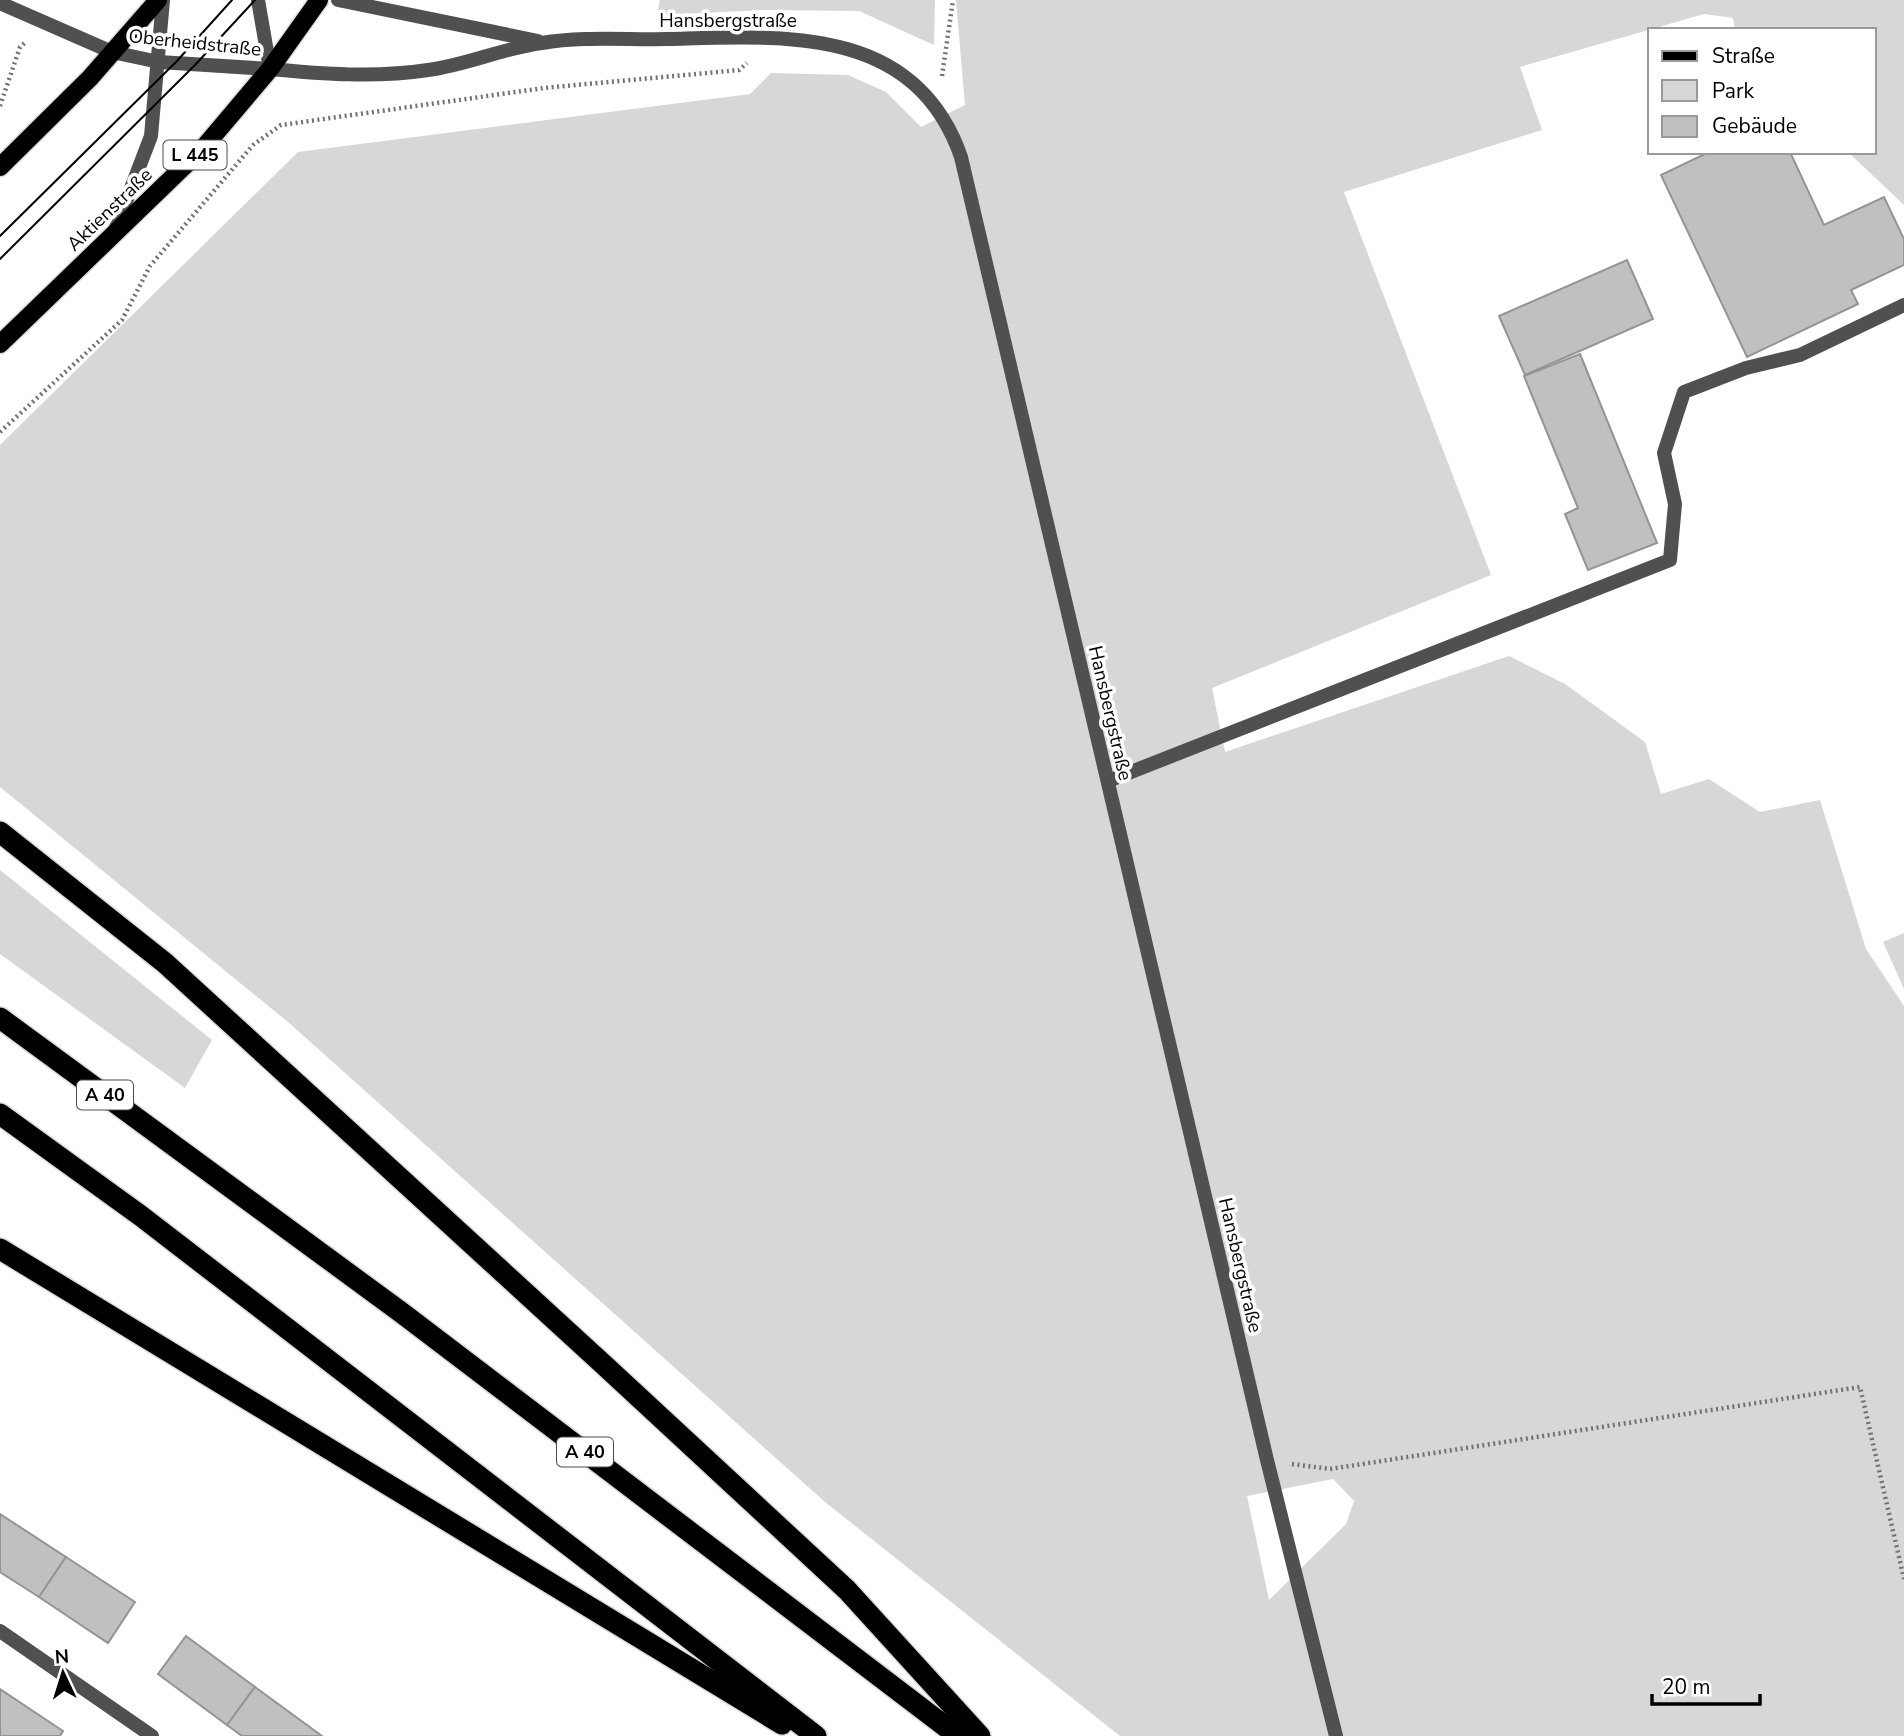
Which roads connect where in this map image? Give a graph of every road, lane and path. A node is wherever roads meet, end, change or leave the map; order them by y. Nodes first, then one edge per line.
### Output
1 (161, 0) edge
2 (258, 0) edge
3 (319, 0) edge
4 (338, 0) edge
5 (953, 0) edge
6 (0, 3) edge
7 (46, 25) junction
8 (758, 36) junction
9 (542, 42) junction
10 (112, 52) junction
11 (159, 62) junction
12 (270, 69) junction
13 (0, 106) edge
14 (938, 109) junction
15 (0, 167) edge
16 (113, 234) junction
17 (1904, 305) edge
18 (0, 344) edge
19 (0, 432) edge
20 (1108, 781) junction
21 (0, 832) edge
22 (0, 1018) edge
23 (0, 1114) edge
24 (0, 1249) edge
25 (1267, 1460) junction
26 (1904, 1579) edge
27 (0, 1631) edge
28 (152, 1736) edge
29 (801, 1736) edge
30 (816, 1736) edge
31 (958, 1736) edge
32 (981, 1736) edge
33 (1336, 1736) edge

1 - 10 main road
1 - 11 street
2 - 12 street
3 - 12 main road, Aktienstraße / L 445
4 - 9 street, Hansbergstraße
5 - 14 path
6 - 7 street, Oberheidstraße
7 - 10 street, Oberheidstraße
7 - 13 path
8 - 9 street, Hansbergstraße
8 - 14 street, Hansbergstraße
8 - 19 path
9 - 12 street, Hansbergstraße
10 - 11 street, Oberheidstraße
10 - 15 main road
11 - 12 street, Oberheidstraße
11 - 16 street
12 - 16 main road, Aktienstraße / L 445
14 - 20 street, Hansbergstraße
16 - 18 main road, Aktienstraße / L 445
17 - 20 street
20 - 25 street, Hansbergstraße
21 - 32 highway
22 - 31 highway, A 40
23 - 30 highway
24 - 29 highway
25 - 26 path
25 - 33 street, Hansbergstraße
27 - 28 street

